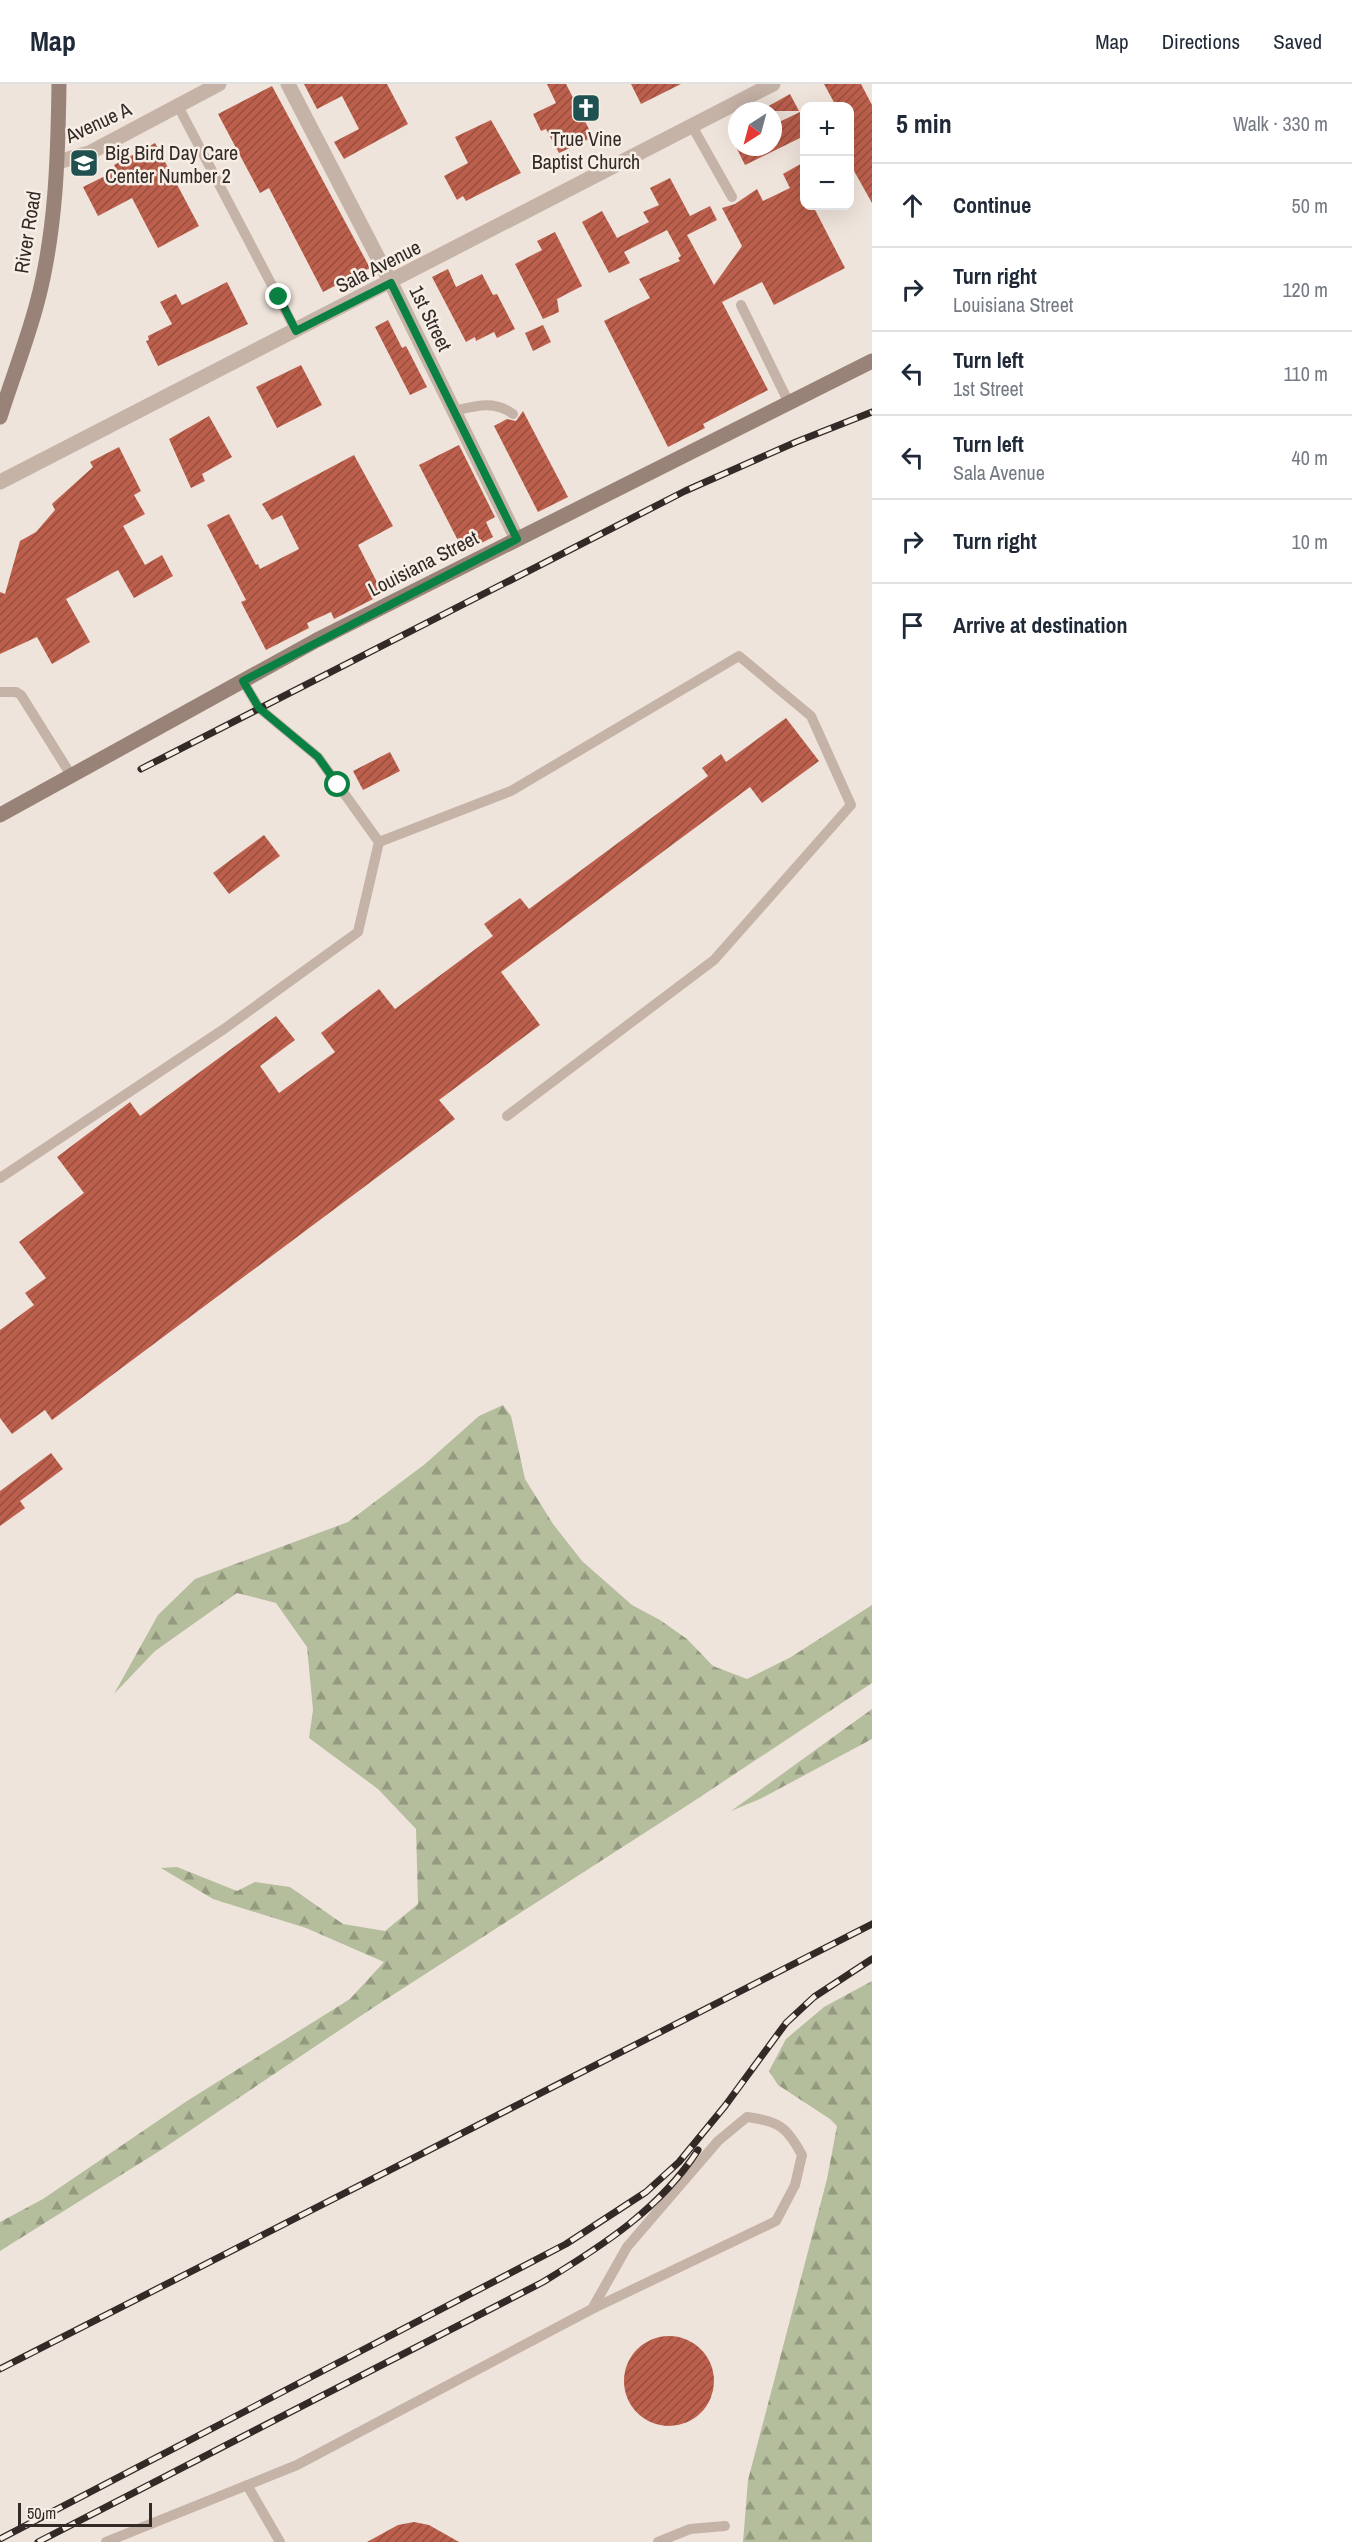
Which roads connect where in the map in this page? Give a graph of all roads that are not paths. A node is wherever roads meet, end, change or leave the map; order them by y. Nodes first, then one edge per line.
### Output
1 (59, 84) edge
2 (219, 84) edge
3 (288, 84) edge
4 (773, 84) edge
5 (178, 106) junction
6 (692, 126) junction
7 (58, 162) junction
8 (732, 197) dead end
9 (391, 283) junction
10 (741, 305) dead end
11 (296, 331) junction
12 (872, 361) edge
13 (789, 403) junction
14 (454, 411) junction
15 (513, 414) dead end
16 (0, 417) edge
17 (0, 482) edge
18 (517, 539) junction
19 (243, 681) junction
20 (0, 692) edge
21 (71, 775) junction
22 (0, 815) edge
23 (379, 842) junction
24 (507, 1116) dead end
25 (0, 1178) edge
26 (592, 2310) junction
27 (247, 2485) junction
28 (725, 2526) dead end
29 (106, 2542) edge
30 (280, 2542) edge
31 (658, 2542) edge

1 - 7 main road, River Road
2 - 5 street, Avenue A
3 - 9 street, 1st Street
4 - 6 street, Sala Avenue
5 - 7 street, Avenue A
5 - 11 lane
6 - 8 lane
6 - 9 street, Sala Avenue
7 - 16 main road, River Road
9 - 11 street, Sala Avenue
9 - 14 street, 1st Street
10 - 13 lane
11 - 17 street, Sala Avenue
12 - 13 main road, Louisiana Street
13 - 18 main road, Louisiana Street
14 - 15 lane
14 - 18 street, 1st Street
18 - 19 main road, Louisiana Street
19 - 21 main road, Louisiana Street
19 - 23 lane
20 - 21 lane
21 - 22 main road, Louisiana Street
23 - 24 lane
23 - 25 lane
26 - 26 lane
26 - 27 lane
27 - 29 lane
27 - 30 lane
28 - 31 lane

